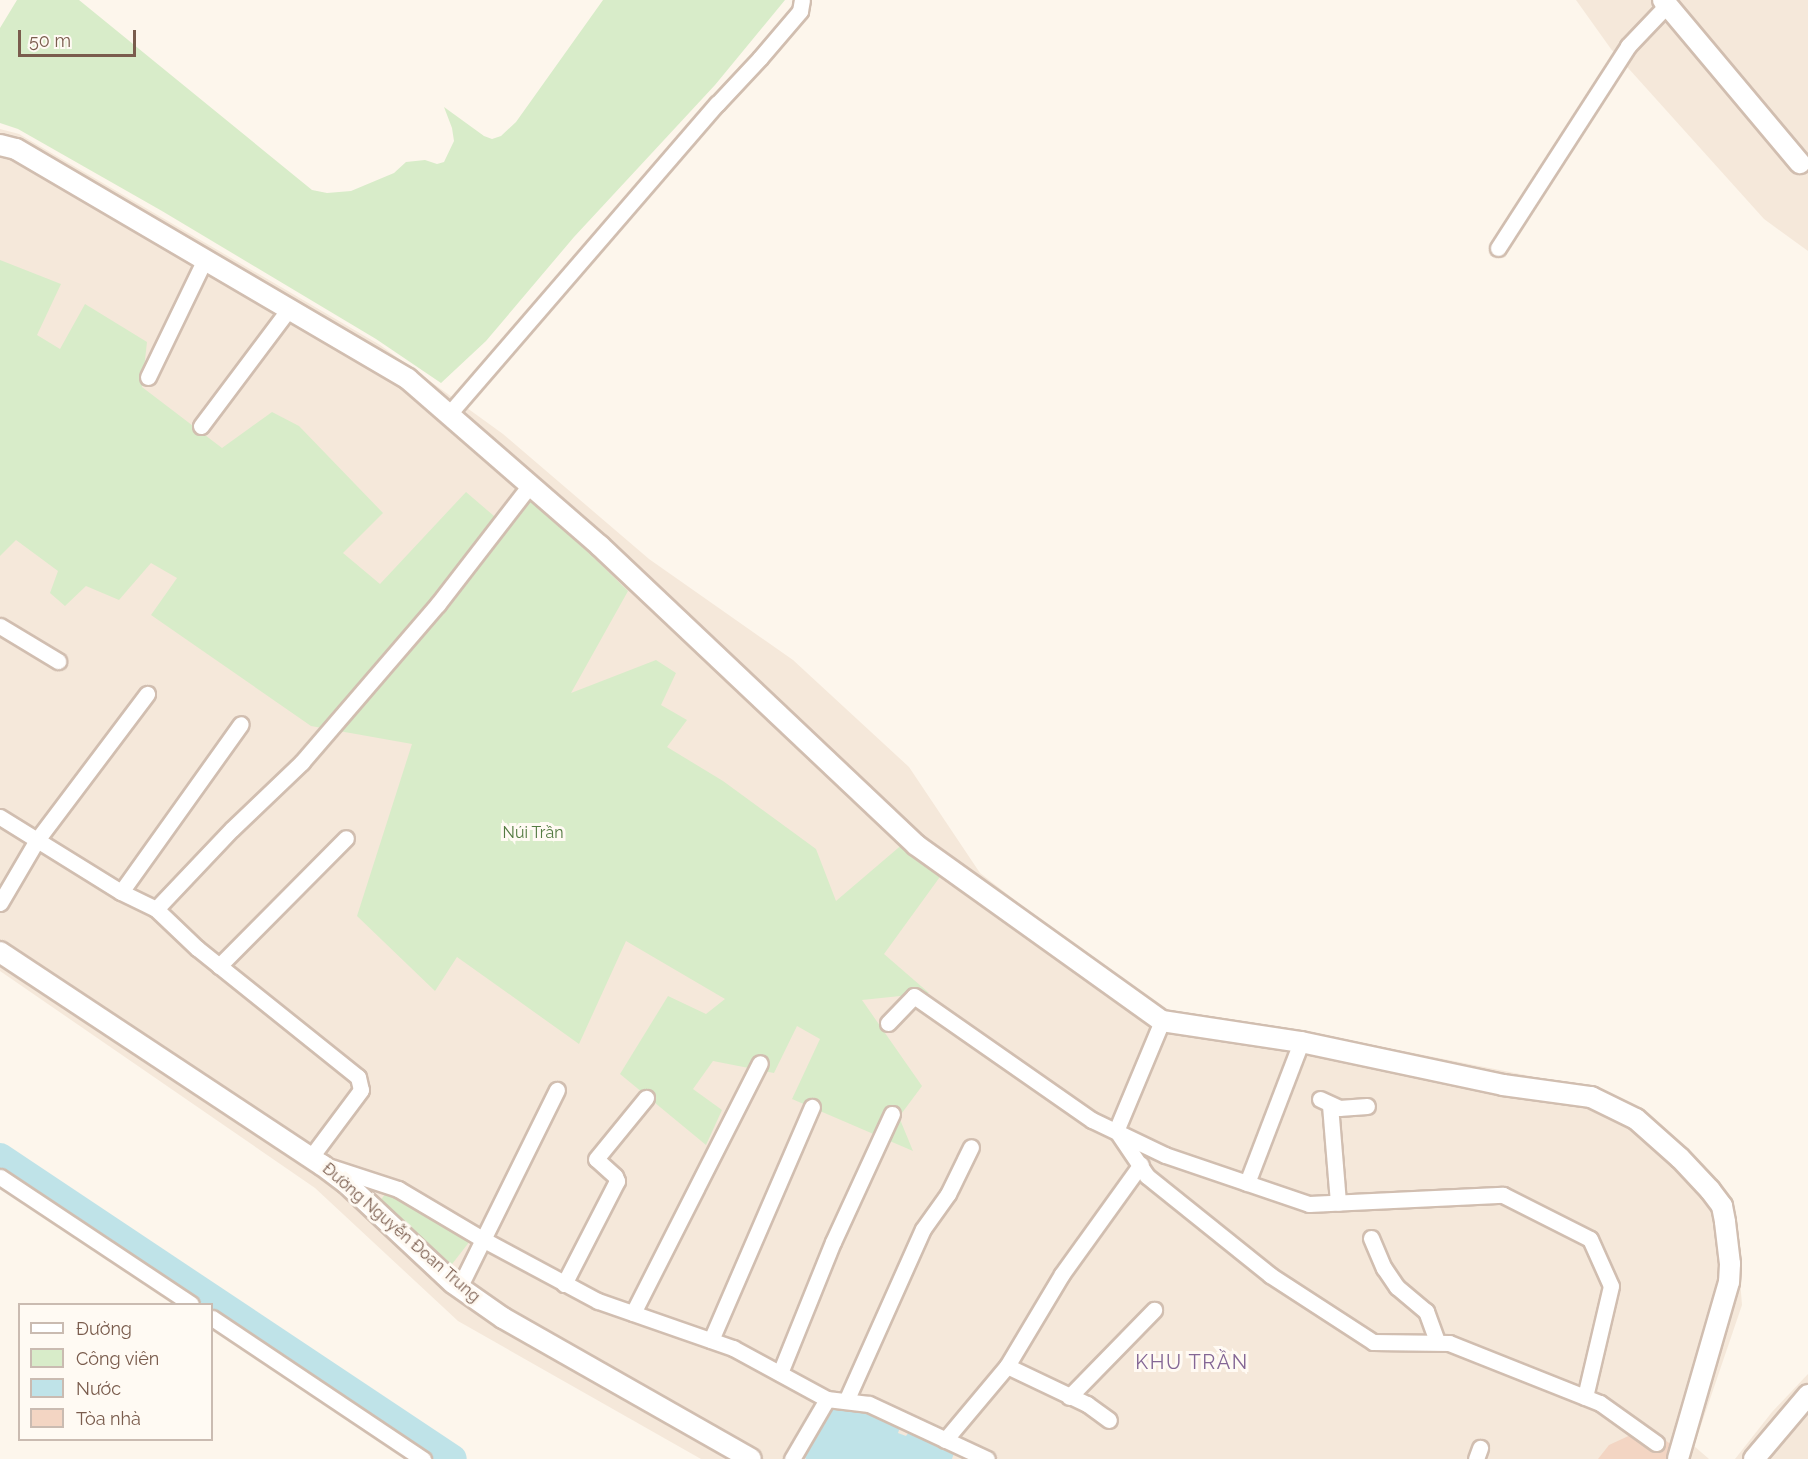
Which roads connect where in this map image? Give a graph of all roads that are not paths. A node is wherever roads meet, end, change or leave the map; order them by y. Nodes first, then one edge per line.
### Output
1 (802, 0) edge
2 (1665, 2) edge
3 (0, 145) edge
4 (1804, 167) edge
5 (1498, 248) dead end
6 (205, 260) junction
7 (289, 309) junction
8 (148, 377) dead end
9 (449, 414) junction
10 (201, 426) dead end
11 (530, 485) junction
12 (0, 626) edge
13 (58, 662) dead end
14 (147, 694) dead end
15 (241, 724) dead end
16 (0, 817) edge
17 (346, 838) dead end
18 (37, 840) junction
19 (121, 892) junction
20 (0, 903) edge
21 (156, 909) junction
22 (0, 952) edge
23 (219, 966) junction
24 (1162, 1021) junction
25 (888, 1023) dead end
26 (1301, 1042) junction
27 (760, 1063) dead end
28 (557, 1090) dead end
29 (646, 1098) dead end
30 (1367, 1106) dead end
31 (812, 1107) dead end
32 (892, 1114) dead end
33 (1116, 1131) junction
34 (970, 1147) dead end
35 (316, 1161) junction
36 (1141, 1164) junction
37 (0, 1177) edge
38 (1247, 1183) junction
39 (1338, 1203) junction
40 (1371, 1238) dead end
41 (484, 1240) junction
42 (564, 1284) junction
43 (459, 1288) junction
44 (188, 1303) edge
45 (1154, 1310) dead end
46 (633, 1313) junction
47 (213, 1319) edge
48 (711, 1340) junction
49 (1437, 1342) junction
50 (1007, 1366) junction
51 (780, 1373) junction
52 (1808, 1395) edge
53 (1069, 1397) junction
54 (1584, 1398) junction
55 (827, 1400) junction
56 (846, 1401) junction
57 (1109, 1420) dead end
58 (945, 1440) junction
59 (423, 1459) edge
60 (751, 1459) edge
61 (792, 1459) edge
62 (987, 1459) edge
63 (1678, 1459) edge
64 (1754, 1459) edge

1 - 9 street
2 - 4 street
2 - 5 street
3 - 6 street
6 - 7 street
6 - 8 street
7 - 9 street
7 - 10 street
9 - 11 street
11 - 21 street
11 - 24 street
12 - 13 street
14 - 18 street
15 - 19 street
16 - 18 street
17 - 23 street
18 - 19 street
18 - 20 street
19 - 21 street
21 - 23 street
22 - 35 street, Đường Nguyễn Đoan Trung
23 - 35 street
24 - 26 street
24 - 33 street
25 - 33 street
26 - 38 street
26 - 63 street
27 - 46 street
28 - 41 street
29 - 42 street
30 - 39 street
31 - 48 street
32 - 51 street
33 - 36 street
33 - 38 street
34 - 56 street
35 - 41 street
35 - 43 street, Đường Nguyễn Đoan Trung
36 - 49 street
36 - 50 street
37 - 44 street
38 - 39 street
39 - 54 street
40 - 49 street
41 - 42 street
41 - 43 street
42 - 46 street
43 - 60 street, Đường Nguyễn Đoan Trung
45 - 53 street
46 - 48 street
47 - 59 street
48 - 51 street
49 - 54 street
50 - 53 street
50 - 58 street
51 - 55 street
52 - 64 street
53 - 57 street
54 - 63 street
55 - 56 street
55 - 61 street
56 - 58 street
58 - 62 street

